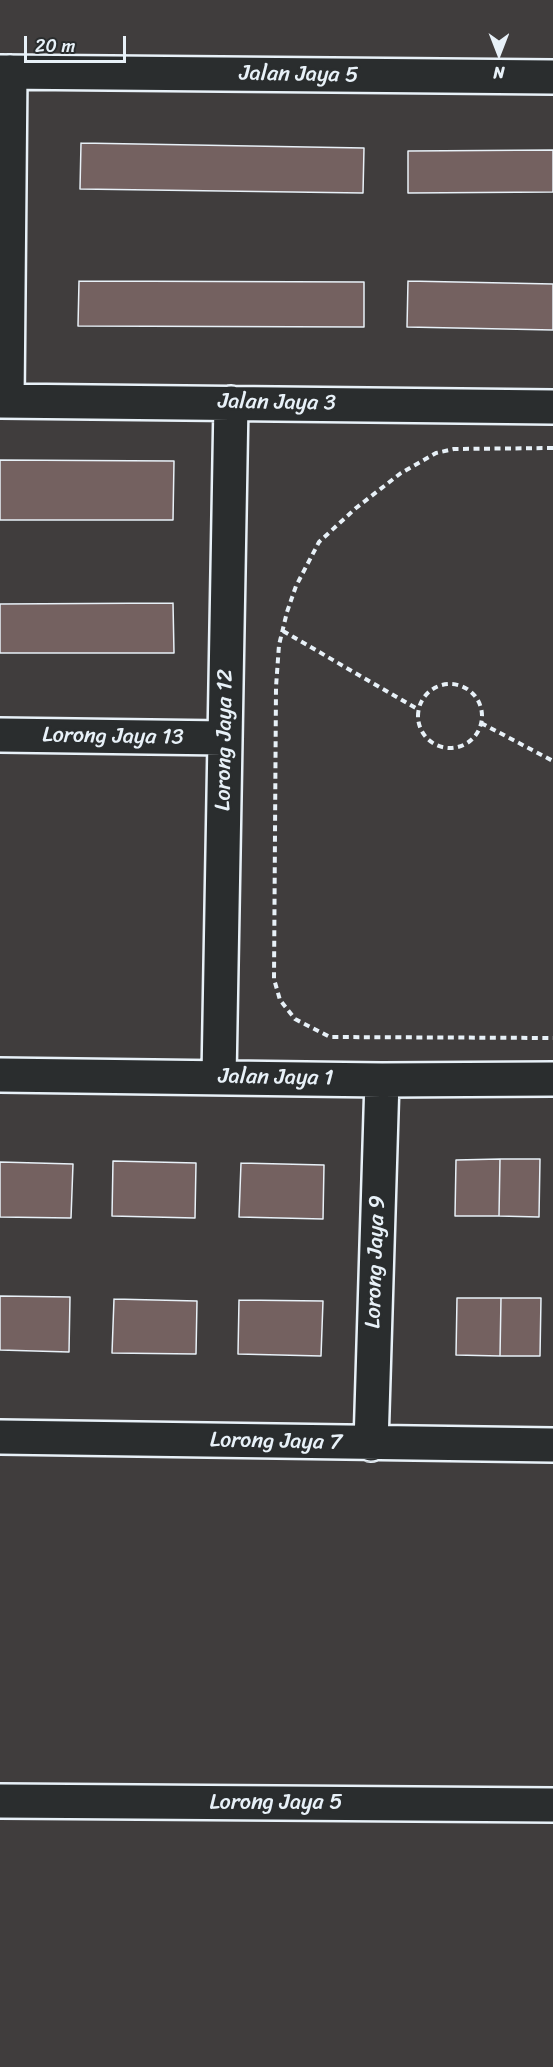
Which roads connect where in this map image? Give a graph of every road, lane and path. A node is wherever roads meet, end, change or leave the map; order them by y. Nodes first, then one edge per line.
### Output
1 (5, 72) edge
2 (553, 77) edge
3 (4, 401) edge
4 (231, 403) junction
5 (553, 407) edge
6 (553, 448) edge
7 (283, 631) junction
8 (419, 710) junction
9 (481, 723) junction
10 (0, 735) edge
11 (225, 738) junction
12 (553, 761) edge
13 (553, 1038) edge
14 (0, 1075) edge
15 (219, 1077) junction
16 (553, 1079) edge
17 (382, 1080) junction
18 (0, 1437) edge
19 (371, 1444) junction
20 (553, 1445) edge
21 (0, 1801) edge
22 (553, 1805) edge

1 - 2 street, Jalan Jaya 5
1 - 3 street
3 - 4 street, Jalan Jaya 3
4 - 5 street, Jalan Jaya 3
4 - 11 street, Lorong Jaya 12
6 - 7 path
7 - 8 path
7 - 13 path
8 - 9 path
8 - 9 path
9 - 12 path
10 - 11 street, Lorong Jaya 13
11 - 15 street, Lorong Jaya 12
14 - 15 street, Jalan Jaya 1
15 - 17 street, Jalan Jaya 1
16 - 17 street, Jalan Jaya 1
17 - 19 street, Lorong Jaya 9
18 - 19 street, Lorong Jaya 7
19 - 20 street, Lorong Jaya 7
21 - 22 street, Lorong Jaya 5

